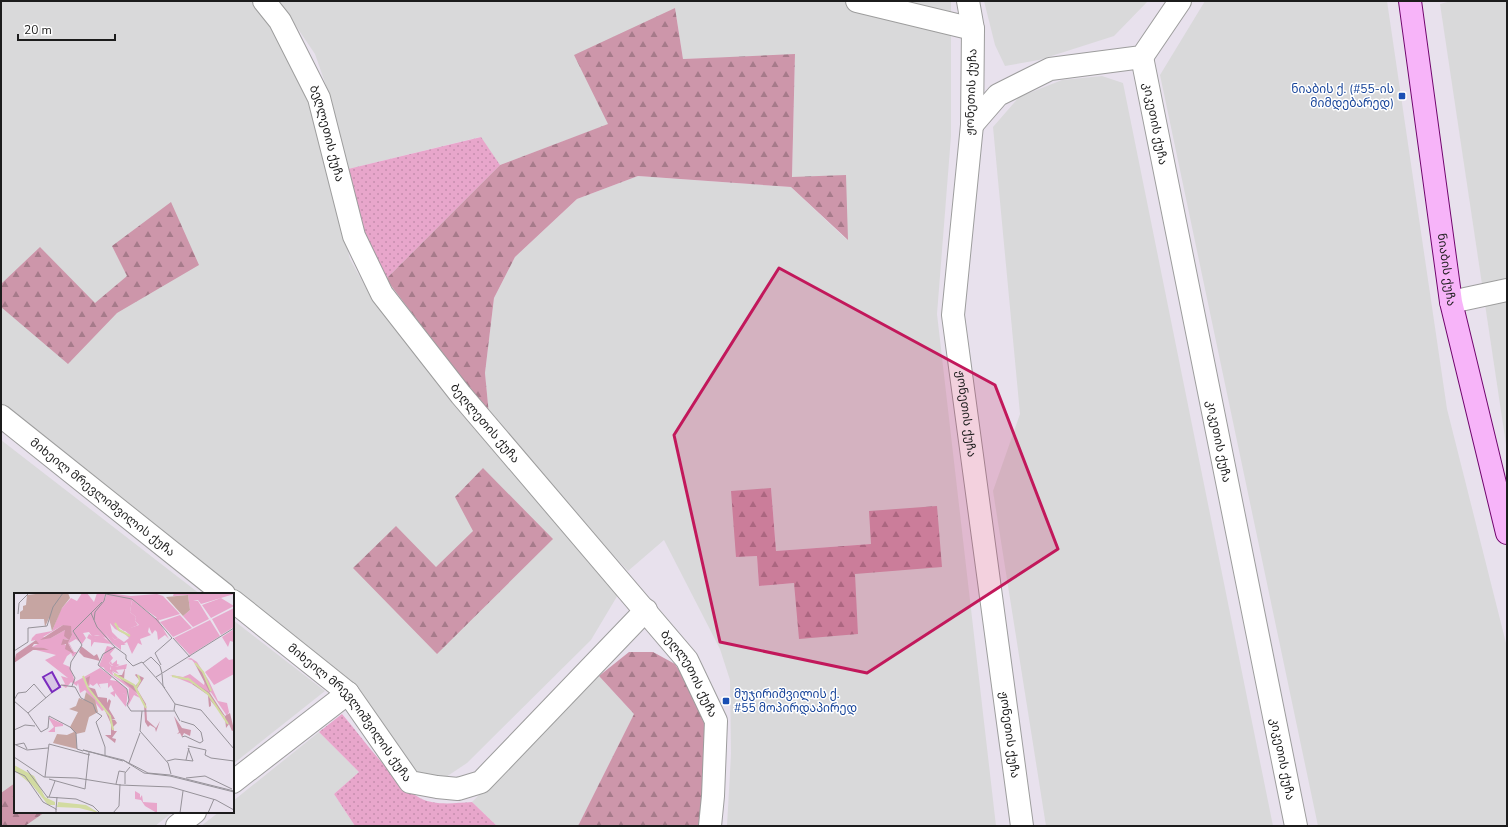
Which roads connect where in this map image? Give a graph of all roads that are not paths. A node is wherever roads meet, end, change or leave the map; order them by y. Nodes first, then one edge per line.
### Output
1 (264, 1) edge
2 (857, 1) edge
3 (968, 1) edge
4 (1180, 1) edge
5 (1410, 1) edge
6 (973, 29) junction
7 (1142, 57) junction
8 (972, 125) junction
9 (1507, 290) edge
10 (1451, 302) junction
11 (1, 416) edge
12 (1507, 533) edge
13 (223, 593) edge
14 (234, 602) edge
15 (646, 610) junction
16 (348, 693) junction
17 (234, 781) edge
18 (194, 813) edge
19 (177, 826) edge
20 (710, 826) edge
21 (1022, 826) edge
22 (1296, 826) edge

1 - 15 street, ბეღლეთის ქუჩა
2 - 6 street
3 - 6 street, ჟონეთის ქუჩა
4 - 7 street
5 - 10 street, ნიაბის ქუჩა
6 - 8 street, ჟონეთის ქუჩა
7 - 8 street
7 - 22 street, კიკეთის ქუჩა
8 - 21 street, ჟონეთის ქუჩა
9 - 10 street
10 - 12 street, ნიაბის ქუჩა
11 - 13 street, მიხეილ მრევლიშვილის ქუჩა
14 - 16 street, მიხეილ მრევლიშვილის ქუჩა
15 - 16 street, მიხეილ მრევლიშვილის ქუჩა
15 - 20 street, ბეღლეთის ქუჩა
16 - 17 street
18 - 19 street

